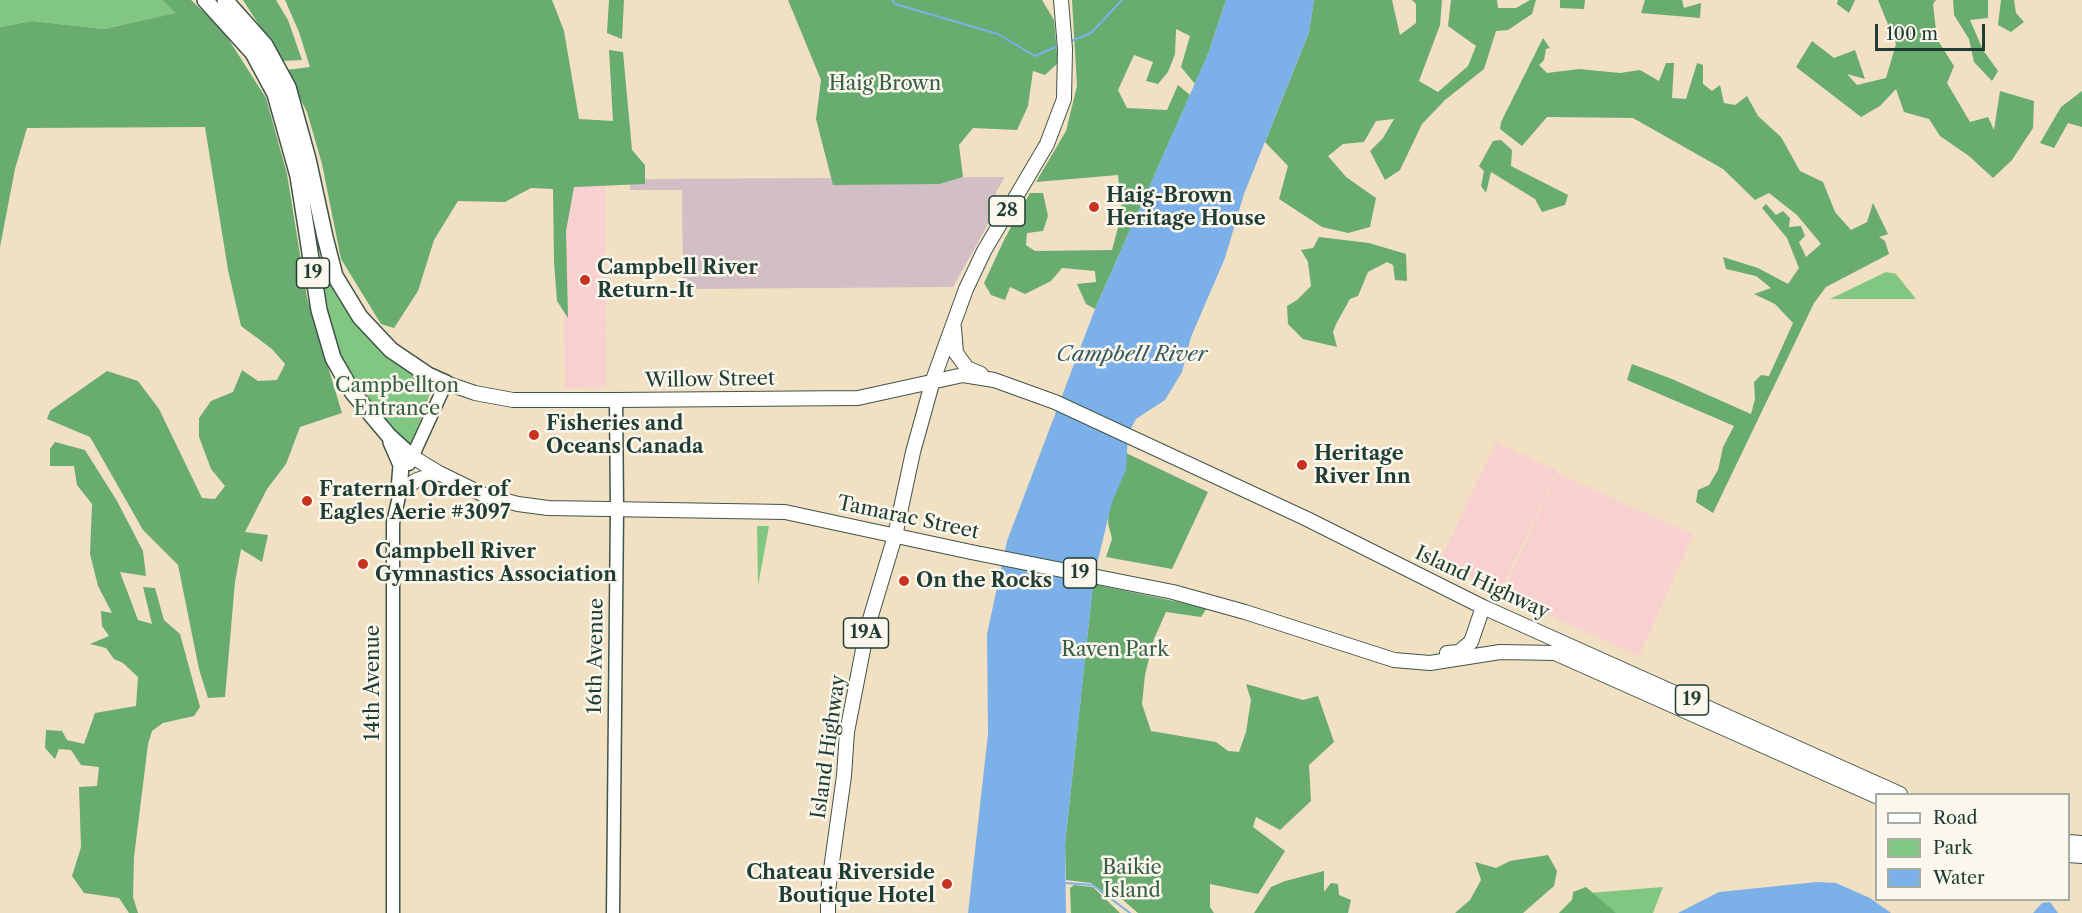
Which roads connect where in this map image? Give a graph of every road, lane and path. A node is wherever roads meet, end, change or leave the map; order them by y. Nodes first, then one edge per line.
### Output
1 (205, 0) edge
2 (225, 0) edge
3 (1061, 0) edge
4 (953, 324) junction
5 (933, 380) junction
6 (994, 380) junction
7 (446, 383) junction
8 (616, 400) junction
9 (1050, 400) joint
10 (389, 436) junction
11 (411, 456) junction
12 (439, 473) junction
13 (399, 491) junction
14 (617, 509) junction
15 (895, 536) junction
16 (1483, 607) junction
17 (1394, 660) junction
18 (1896, 793) edge
19 (1875, 796) edge
20 (393, 913) edge
21 (613, 913) edge
22 (828, 913) edge

1 - 10 highway, 19
2 - 7 highway, 19
3 - 4 main road, 28
4 - 5 main road, 28
4 - 6 main road
5 - 6 main road, Willow Street / 19
5 - 8 main road, Willow Street / 19
5 - 15 main road, Island Highway / 19A
6 - 9 main road, Willow Street / 19
7 - 8 main road, Willow Street / 19
7 - 11 main road
8 - 14 main road, 16th Avenue
9 - 16 main road, Island Highway / 19
10 - 11 highway, 19
10 - 13 highway
11 - 12 main road, Tamarac Street / 19
11 - 13 main road, 14th Avenue
12 - 13 main road
12 - 14 main road, Tamarac Street / 19
13 - 20 main road, 14th Avenue
14 - 15 main road, Tamarac Street / 19
14 - 21 main road, 16th Avenue
15 - 17 main road, Tamarac Street / 19
15 - 22 main road, Island Highway / 19A
16 - 17 main road
16 - 18 main road, Island Highway / 19
17 - 19 main road, Island Highway / 19

